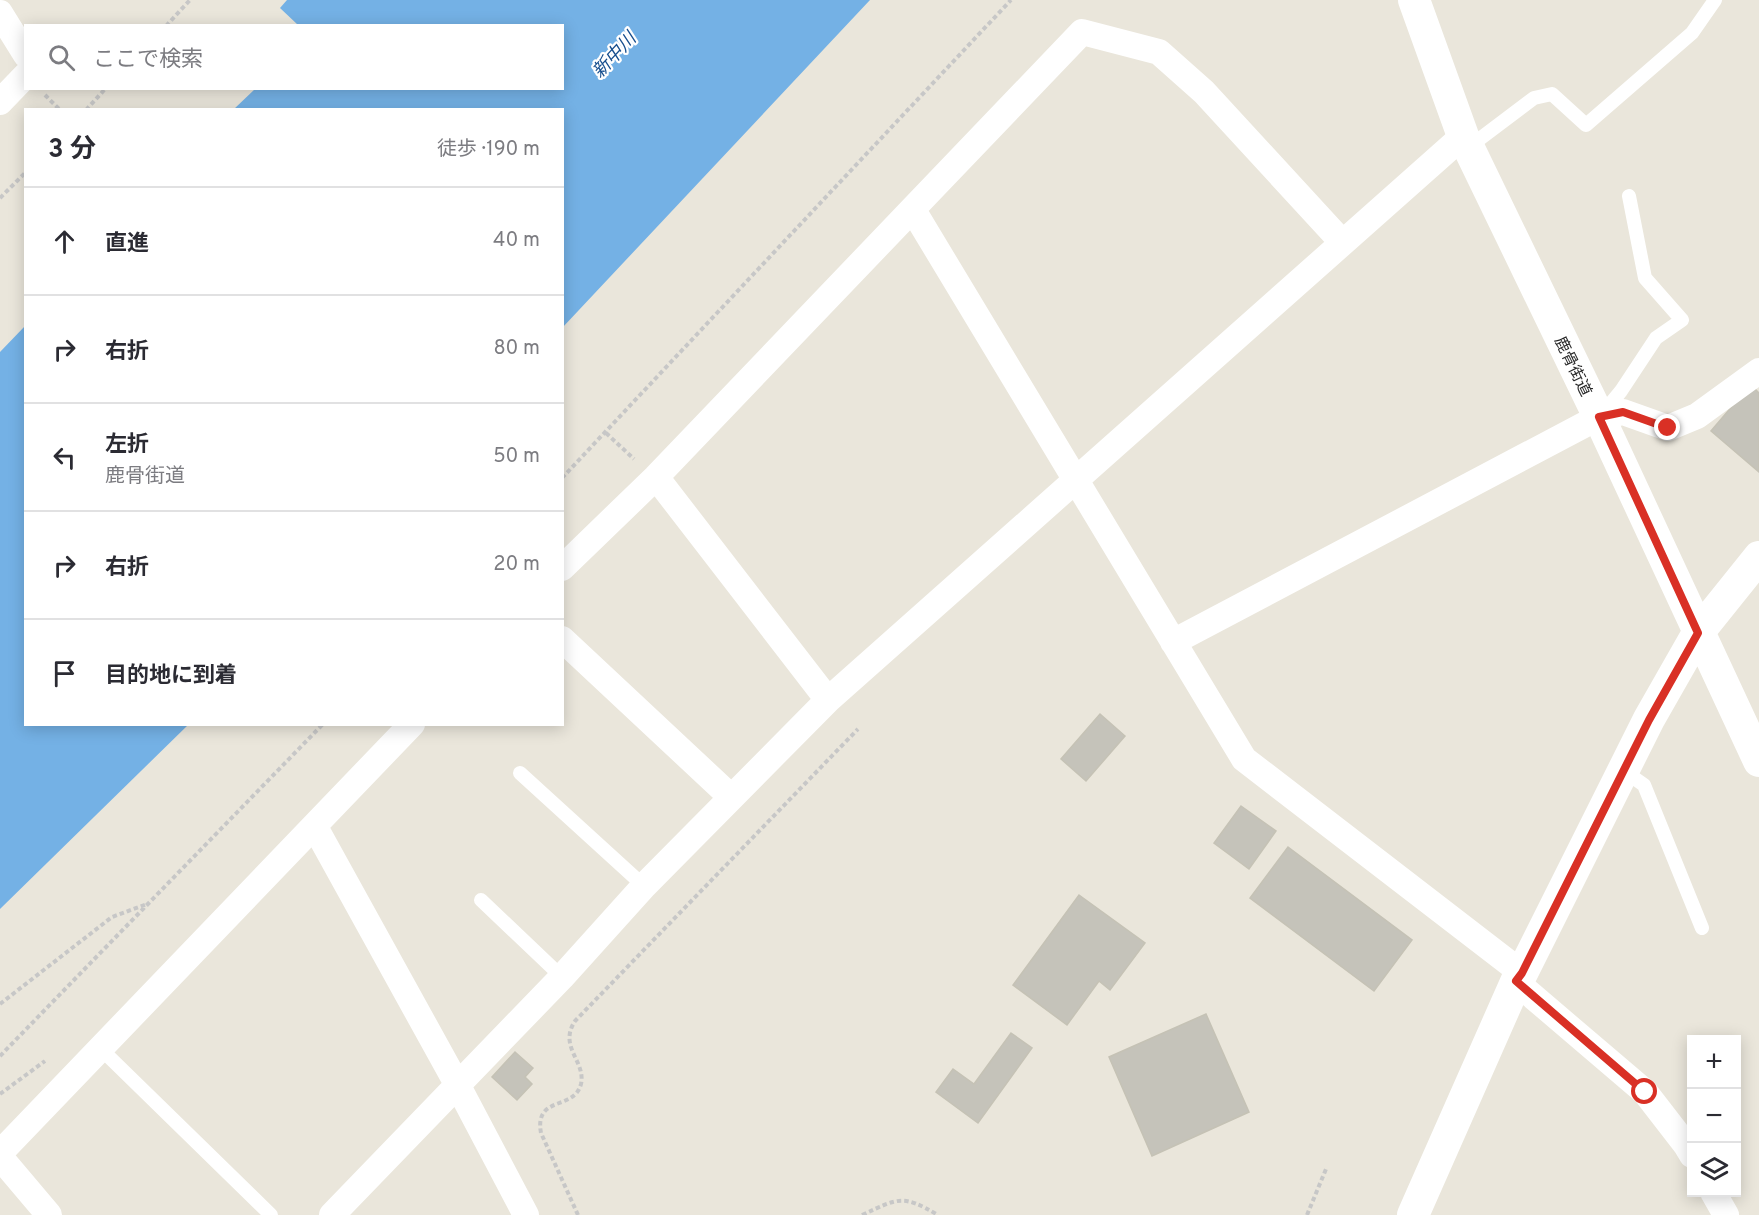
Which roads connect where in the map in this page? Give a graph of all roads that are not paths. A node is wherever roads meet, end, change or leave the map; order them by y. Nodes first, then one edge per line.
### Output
1 (1414, 0) edge
2 (1715, 0) edge
3 (0, 13) edge
4 (24, 52) edge
5 (24, 77) edge
6 (0, 102) edge
7 (1466, 141) junction
8 (1629, 196) dead end
9 (913, 210) junction
10 (1342, 242) junction
11 (1759, 371) edge
12 (1599, 417) junction
13 (646, 469) junction
14 (1076, 480) junction
15 (1759, 557) edge
16 (564, 566) edge
17 (1698, 633) junction
18 (564, 641) edge
19 (1173, 642) junction
20 (828, 700) junction
21 (410, 726) edge
22 (1753, 730) edge
23 (1759, 761) edge
24 (1624, 771) junction
25 (520, 773) dead end
26 (731, 797) junction
27 (315, 827) junction
28 (644, 886) junction
29 (481, 900) dead end
30 (1702, 928) dead end
31 (562, 977) junction
32 (1519, 977) junction
33 (101, 1049) junction
34 (457, 1084) junction
35 (1687, 1147) edge
36 (0, 1155) edge
37 (1716, 1197) edge
38 (50, 1215) edge
39 (272, 1215) edge
40 (332, 1215) edge
41 (526, 1215) edge
42 (1413, 1215) edge
43 (1726, 1215) edge

1 - 7 street, 鹿骨街道
2 - 7 lane
3 - 4 street
5 - 6 street
7 - 10 street
7 - 12 street, 鹿骨街道
8 - 12 lane
9 - 10 street
9 - 13 street
9 - 14 street
10 - 14 street
11 - 12 street
12 - 17 street, 鹿骨街道
12 - 19 street
13 - 16 street
13 - 20 street
14 - 19 street
14 - 20 street
15 - 17 street
17 - 22 street, 鹿骨街道
17 - 24 street
18 - 26 street
19 - 32 street
20 - 26 street
21 - 27 street
22 - 23 street, 鹿骨街道
24 - 30 lane
24 - 32 street
25 - 28 lane
26 - 28 street
27 - 33 street
27 - 34 street
28 - 31 street
29 - 31 lane
31 - 34 street
32 - 35 street
32 - 42 street
33 - 36 street
33 - 39 lane
34 - 40 street
34 - 41 street
36 - 38 street
37 - 43 street

